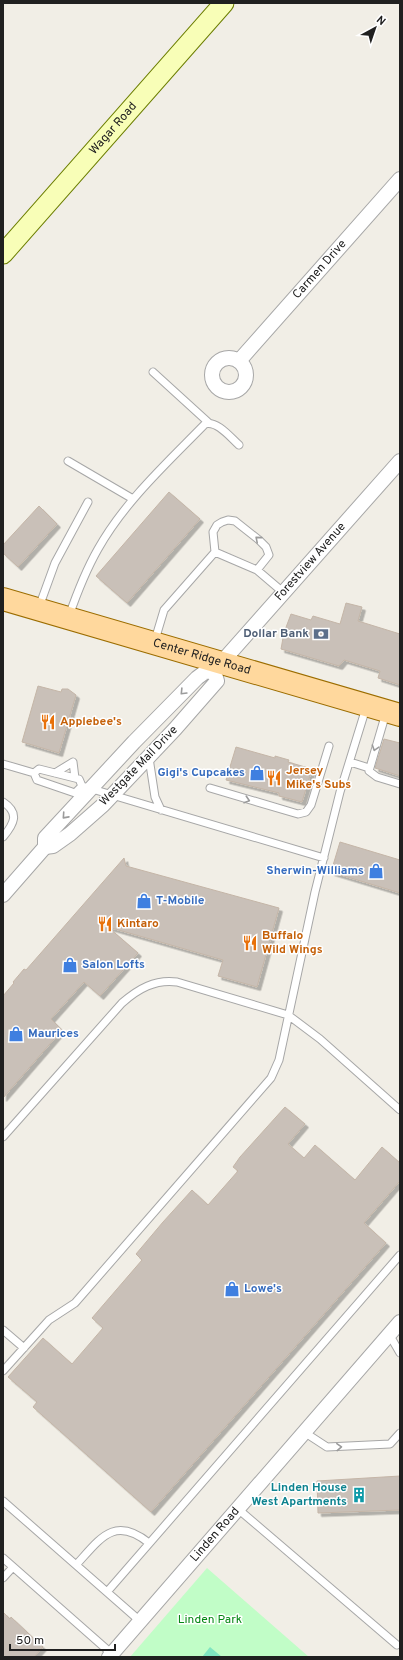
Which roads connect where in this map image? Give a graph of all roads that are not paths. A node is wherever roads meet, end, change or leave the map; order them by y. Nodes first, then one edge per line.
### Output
1 (224, 3) edge
2 (400, 179) edge
3 (3, 254) edge
4 (239, 361) dead end
5 (153, 372) dead end
6 (209, 423) junction
7 (239, 445) dead end
8 (68, 461) dead end
9 (400, 461) edge
10 (133, 499) junction
11 (88, 502) dead end
12 (215, 552) junction
13 (257, 570) junction
14 (284, 593) junction
15 (3, 599) edge
16 (38, 609) junction
17 (68, 618) junction
18 (154, 643) junction
19 (218, 667) junction
20 (385, 711) edge
21 (329, 746) dead end
22 (149, 756) junction
23 (350, 762) junction
24 (3, 764) edge
25 (368, 768) junction
26 (34, 773) junction
27 (55, 773) junction
28 (75, 778) junction
29 (400, 784) edge
30 (86, 787) junction
31 (210, 788) dead end
32 (112, 795) junction
33 (3, 802) edge
34 (160, 810) junction
35 (3, 837) edge
36 (45, 847) junction
37 (324, 858) junction
38 (3, 895) edge
39 (288, 1015) junction
40 (400, 1110) edge
41 (3, 1137) edge
42 (400, 1255) edge
43 (400, 1322) edge
44 (3, 1330) edge
45 (389, 1334) junction
46 (24, 1348) junction
47 (400, 1352) edge
48 (3, 1371) edge
49 (304, 1432) junction
50 (400, 1433) edge
51 (3, 1501) edge
52 (238, 1508) junction
53 (149, 1543) junction
54 (3, 1558) edge
55 (76, 1565) junction
56 (13, 1567) junction
57 (3, 1578) edge
58 (107, 1592) junction
59 (140, 1621) junction
60 (397, 1645) dead end
61 (110, 1655) edge

1 - 3 main road, Wagar Road
2 - 4 street, Carmen Drive
5 - 6 lane
6 - 7 lane
6 - 10 lane
8 - 10 lane
9 - 14 street, Forestview Avenue
10 - 17 lane
11 - 16 lane
12 - 13 lane
13 -> 12 lane
12 - 18 lane
13 - 14 lane
14 - 19 street, Forestview Avenue
15 - 16 main road, Center Ridge Road
16 - 17 main road, Center Ridge Road
17 - 18 main road, Center Ridge Road
18 - 19 main road, Center Ridge Road
19 - 20 main road, Center Ridge Road
19 - 22 street, Westgate Mall Drive
19 -> 30 street, Westgate Mall Drive
20 - 23 lane
20 -> 25 lane
31 -> 21 lane
22 - 32 street, Westgate Mall Drive
22 - 34 lane
23 - 25 lane
23 - 37 lane
24 - 26 lane
25 - 29 lane
26 - 27 lane
26 - 30 lane
27 - 28 lane
27 - 28 lane
28 - 30 lane
30 - 32 lane
30 -> 36 street, Westgate Mall Drive
32 - 34 lane
32 - 36 street, Westgate Mall Drive
33 - 35 lane
34 - 37 lane
36 - 38 street, Westgate Mall Drive
37 - 39 lane
39 - 40 lane
39 - 41 lane
39 - 46 lane
42 - 53 lane
43 - 45 street, Linden Road
44 - 46 lane
45 - 47 lane
45 - 49 street, Linden Road
46 - 48 lane
49 -> 50 lane
49 - 52 street, Linden Road
51 - 55 lane
52 - 59 street, Linden Road
52 - 60 lane
53 - 55 lane
53 - 58 lane
54 - 56 lane
55 - 58 lane
56 - 57 lane
56 - 61 lane
58 - 59 lane
59 - 61 street, Linden Road

